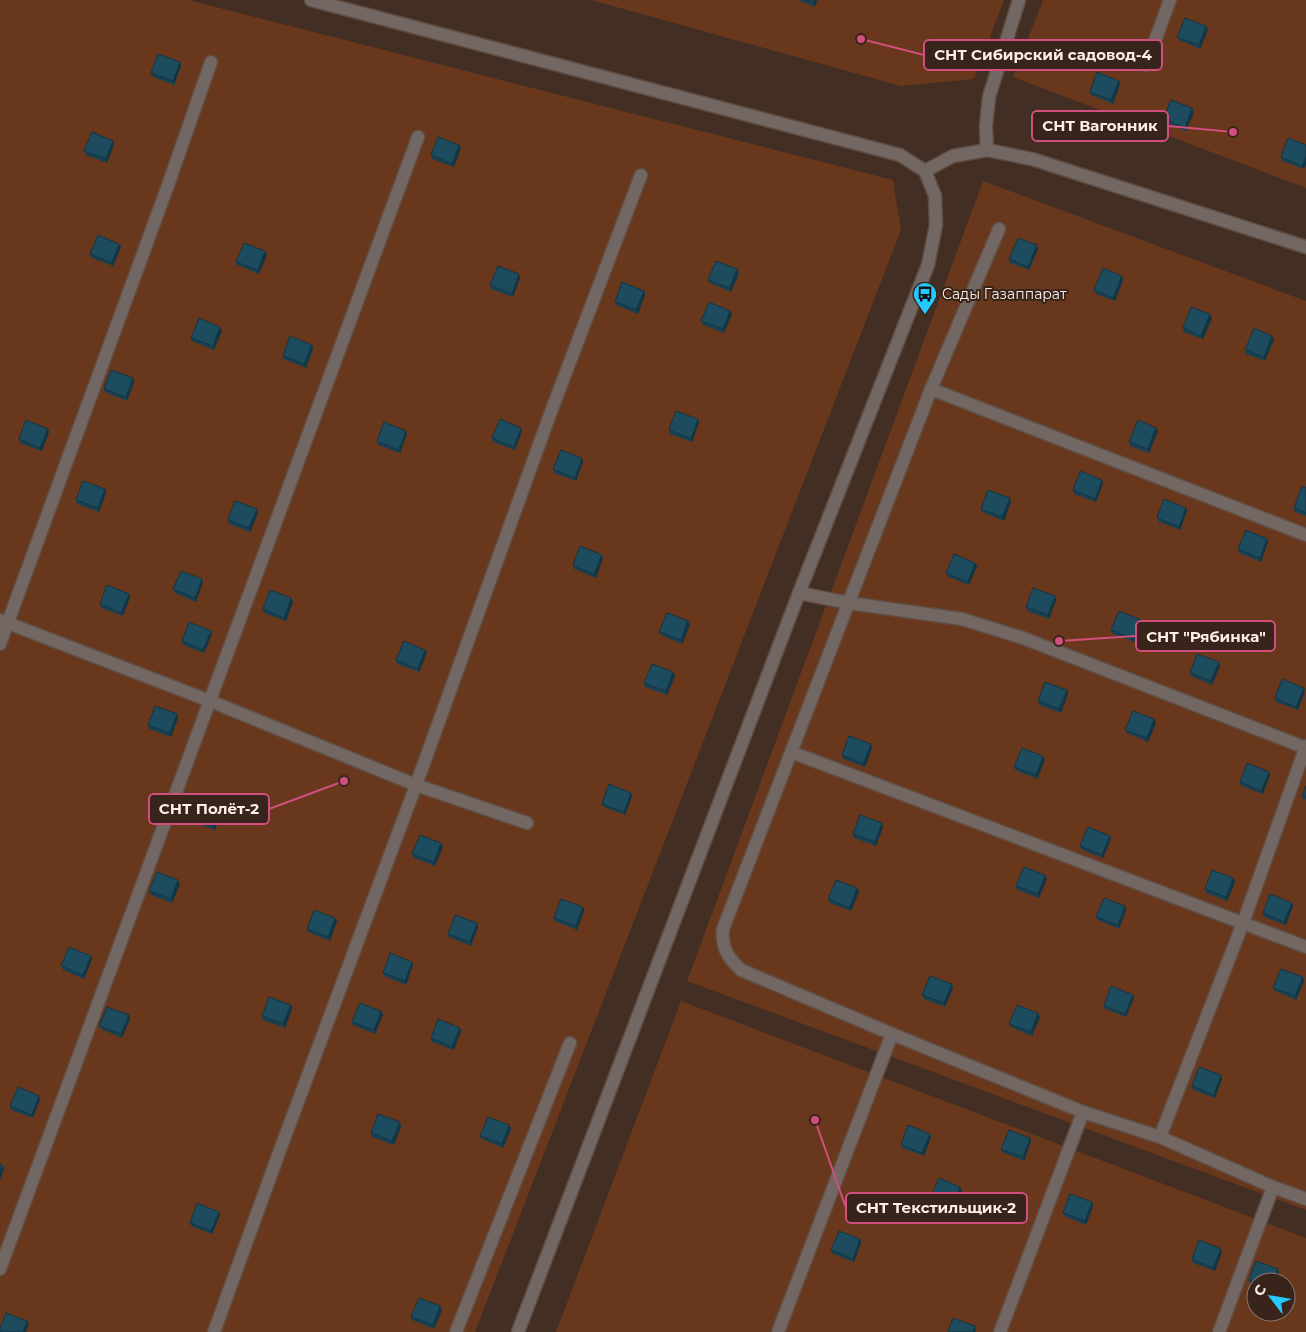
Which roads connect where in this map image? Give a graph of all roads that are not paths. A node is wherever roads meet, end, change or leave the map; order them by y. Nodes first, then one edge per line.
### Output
1 (311, 0) edge
2 (1019, 0) edge
3 (1170, 0) edge
4 (211, 62) dead end
5 (1146, 65) dead end
6 (418, 137) dead end
7 (987, 150) junction
8 (925, 171) junction
9 (641, 175) dead end
10 (999, 229) dead end
11 (1306, 248) edge
12 (931, 389) junction
13 (1306, 535) edge
14 (799, 593) junction
15 (849, 603) junction
16 (4, 621) edge
17 (0, 644) edge
18 (210, 701) junction
19 (1306, 747) edge
20 (791, 752) junction
21 (416, 785) junction
22 (527, 823) dead end
23 (1242, 923) junction
24 (1306, 947) edge
25 (892, 1034) junction
26 (570, 1043) dead end
27 (1083, 1112) junction
28 (1160, 1137) junction
29 (1273, 1187) junction
30 (1306, 1199) edge
31 (0, 1269) edge
32 (214, 1332) edge
33 (456, 1332) edge
34 (518, 1332) edge
35 (778, 1332) edge
36 (1000, 1332) edge
37 (1219, 1332) edge

1 - 8 street
2 - 7 street
3 - 5 street
4 - 16 street
6 - 18 street
7 - 8 street
7 - 11 street
8 - 14 street
9 - 21 street
10 - 12 street
12 - 13 street
12 - 15 street
14 - 15 street
14 - 34 street
15 - 19 street
15 - 20 street
16 - 17 street
16 - 18 street
18 - 21 street
18 - 31 street
19 - 23 street
20 - 23 street
20 - 25 street
21 - 22 street
21 - 32 street
23 - 24 street
23 - 28 street
25 - 27 street
25 - 35 street
26 - 33 street
27 - 28 street
27 - 36 street
28 - 29 street
29 - 30 street
29 - 37 street

